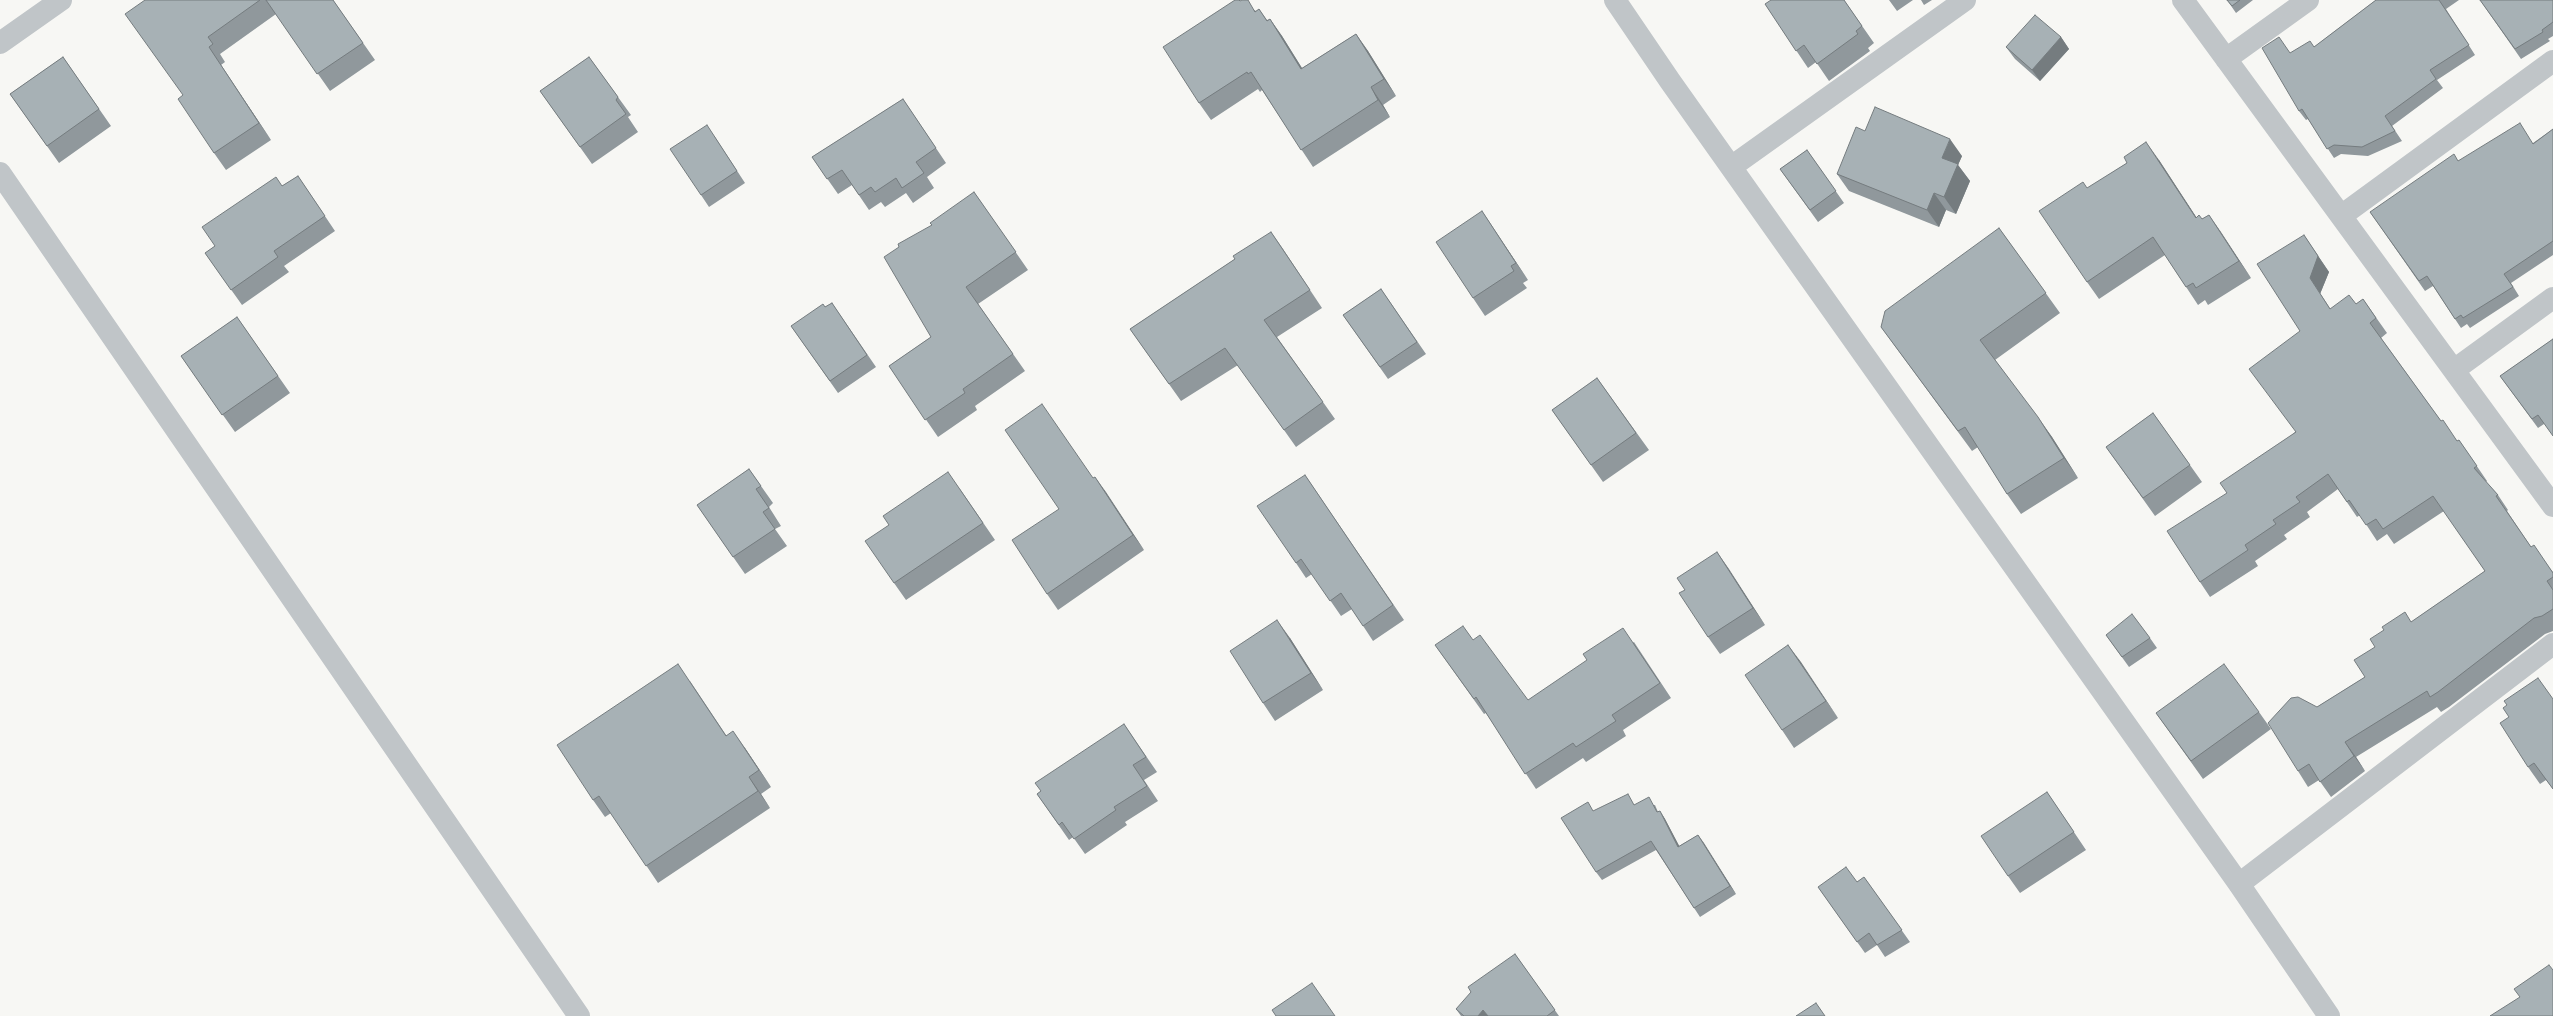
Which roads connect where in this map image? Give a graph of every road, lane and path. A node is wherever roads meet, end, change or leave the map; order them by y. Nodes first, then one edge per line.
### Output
1 (61, 0) edge
2 (1615, 0) edge
3 (1965, 0) edge
4 (2183, 0) edge
5 (2308, 0) edge
6 (0, 43) edge
7 (2226, 59) junction
8 (2553, 61) edge
9 (1731, 167) junction
10 (0, 173) edge
11 (2341, 216) junction
12 (2553, 298) edge
13 (2454, 370) junction
14 (2553, 506) edge
15 (2553, 644) edge
16 (2238, 884) junction
17 (579, 1016) edge
18 (2329, 1016) edge

1 - 6 street
2 - 9 street
3 - 9 street
4 - 7 street
5 - 7 street
7 - 11 street
8 - 11 street
9 - 16 street
10 - 17 street
11 - 13 street
12 - 13 street
13 - 14 street
15 - 16 street
16 - 18 street

